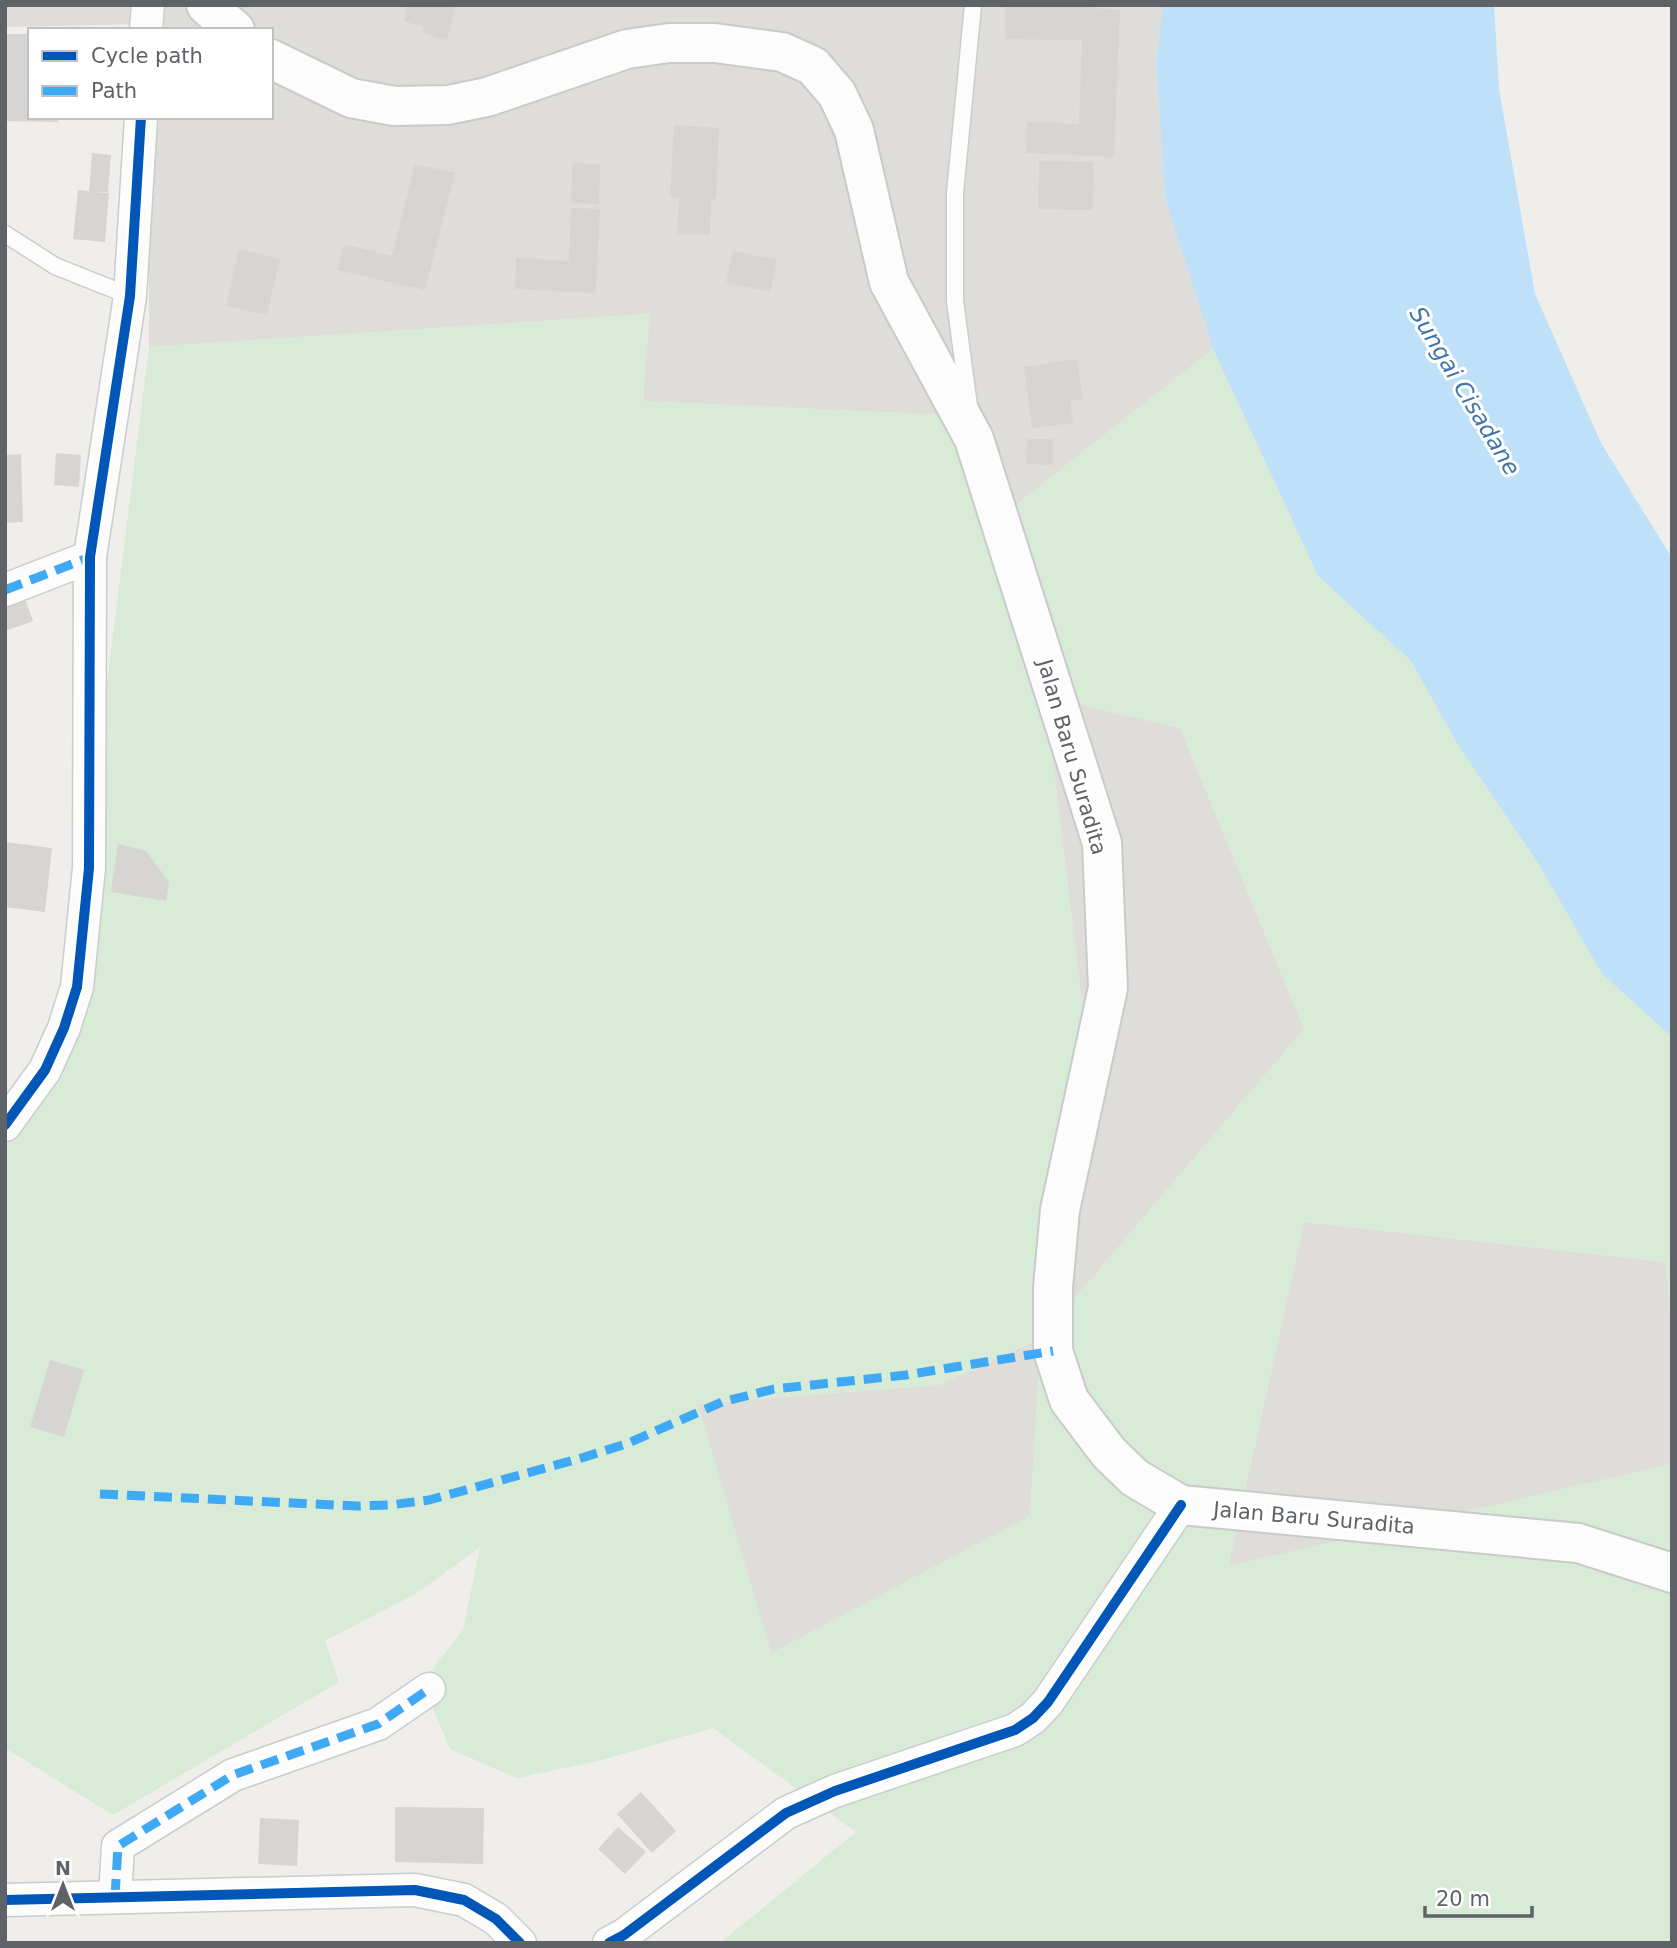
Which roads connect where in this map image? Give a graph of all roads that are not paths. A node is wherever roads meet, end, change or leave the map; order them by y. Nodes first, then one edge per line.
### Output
1 (148, 5) edge
2 (206, 5) edge
3 (973, 5) edge
4 (146, 28) edge
5 (233, 28) edge
6 (273, 60) edge
7 (141, 119) edge
8 (5, 234) edge
9 (130, 296) junction
10 (974, 439) junction
11 (90, 557) junction
12 (5, 590) edge
13 (5, 1125) edge
14 (1181, 1506) junction
15 (1672, 1573) edge
16 (429, 1689) dead end
17 (115, 1897) junction
18 (5, 1900) edge
19 (520, 1943) edge
20 (610, 1943) edge

1 - 4 street
2 - 5 main road
3 - 10 lane
6 - 10 main road, Jalan Baru Suradita
7 - 9 street
8 - 9 lane
9 - 11 street
10 - 14 main road, Jalan Baru Suradita
11 - 12 street
11 - 13 street
14 - 15 main road, Jalan Baru Suradita
14 - 20 street
16 - 17 street
17 - 18 street
17 - 19 street

